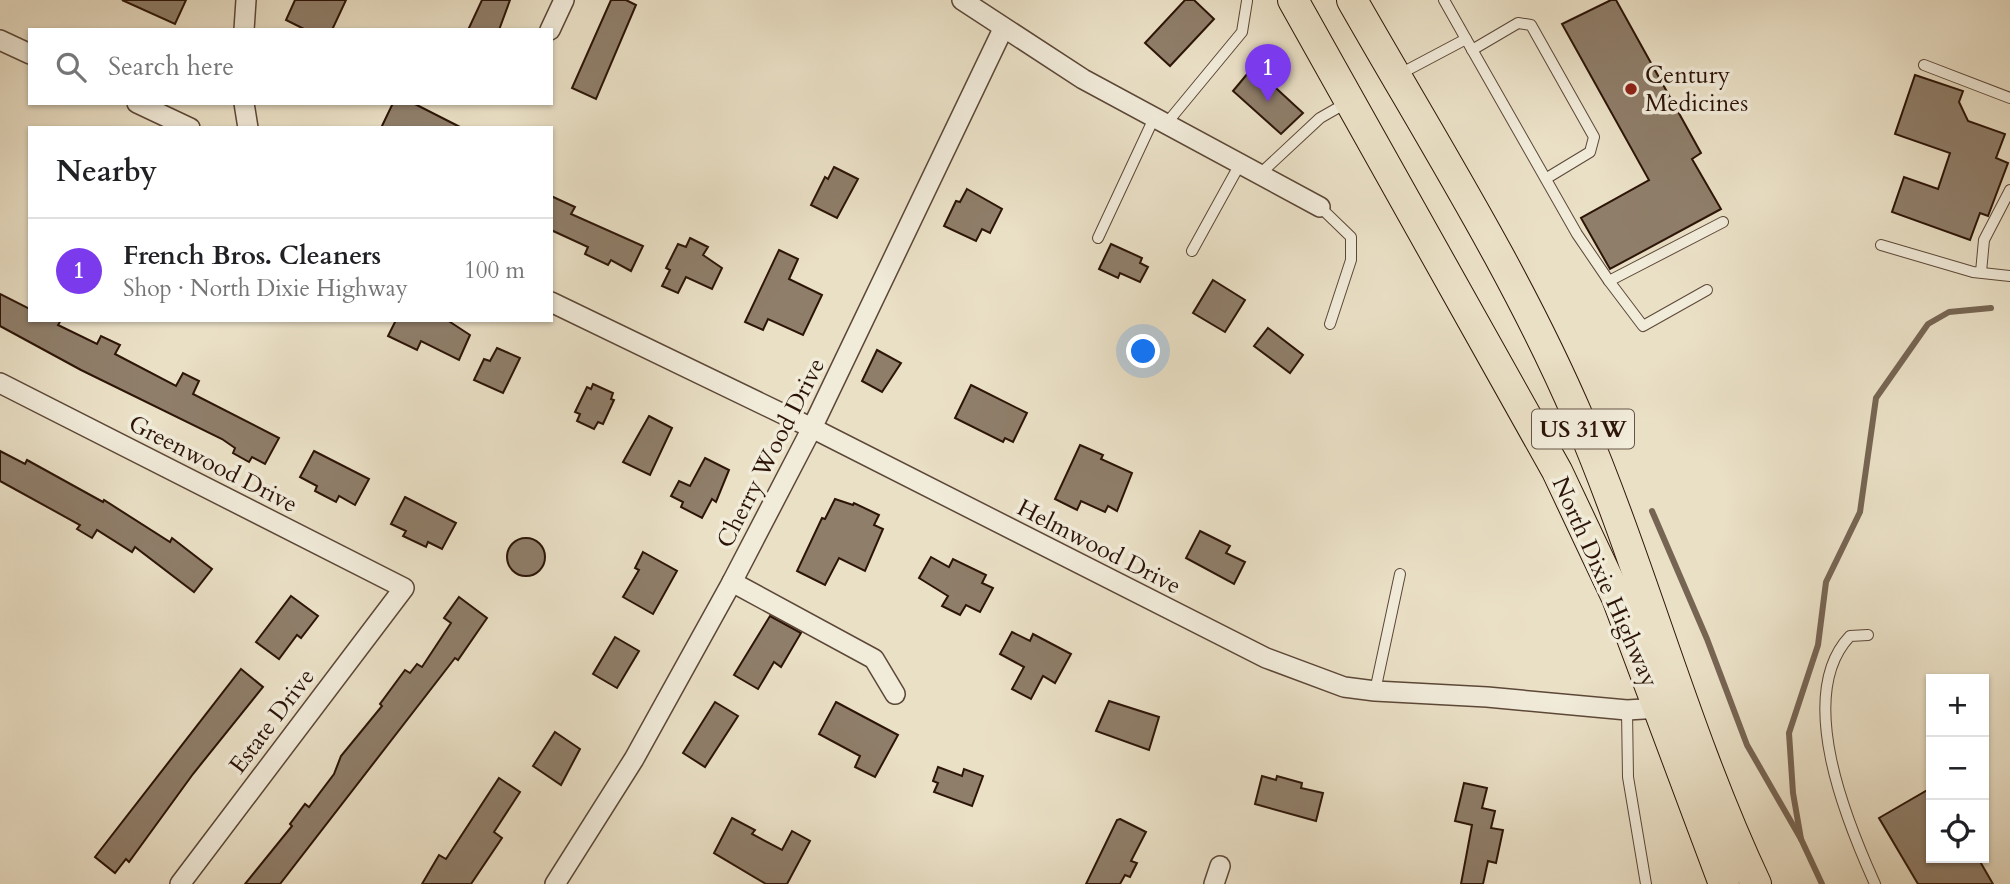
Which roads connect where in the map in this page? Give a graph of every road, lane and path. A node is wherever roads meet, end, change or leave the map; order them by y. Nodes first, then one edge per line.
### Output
1 (246, 0) edge
2 (564, 0) edge
3 (962, 0) edge
4 (1247, 0) edge
5 (1293, 0) edge
6 (1352, 0) edge
7 (1444, 0) edge
8 (244, 28) edge
9 (551, 28) edge
10 (1003, 29) junction
11 (1466, 39) junction
12 (0, 40) edge
13 (1472, 50) junction
14 (28, 53) edge
15 (1924, 65) dead end
16 (1395, 76) junction
17 (2010, 99) edge
18 (1350, 102) junction
19 (140, 105) edge
20 (243, 105) edge
21 (1160, 121) junction
22 (186, 126) edge
23 (248, 126) edge
24 (1240, 164) junction
25 (1260, 174) junction
26 (1547, 178) junction
27 (2010, 190) edge
28 (1320, 207) joint
29 (1723, 222) dead end
30 (1098, 238) dead end
31 (1881, 245) dead end
32 (1192, 251) dead end
33 (1981, 272) junction
34 (2010, 276) edge
35 (1609, 281) junction
36 (1707, 290) dead end
37 (553, 303) edge
38 (1330, 324) dead end
39 (0, 383) edge
40 (812, 428) junction
41 (1400, 574) dead end
42 (732, 582) junction
43 (404, 588) joint
44 (1868, 635) dead end
45 (1375, 691) junction
46 (895, 694) dead end
47 (1660, 708) junction
48 (1627, 710) junction
49 (564, 881) edge
50 (180, 884) edge
51 (1646, 884) edge
52 (1724, 884) edge
53 (1756, 884) edge
54 (1875, 884) edge

1 - 8 street
2 - 9 street
3 - 10 street
4 - 21 lane
5 - 18 main road, North Dixie Highway / US 31W
6 - 16 main road, North Dixie Highway / US 31W
7 - 11 lane
10 - 21 street
10 - 40 street, Cherry Wood Drive
11 - 13 lane
11 - 16 lane
12 - 14 street
13 - 26 lane
13 - 26 lane
15 - 17 lane
16 - 53 main road, North Dixie Highway / US 31W
18 - 25 lane
18 - 47 main road, North Dixie Highway / US 31W
19 - 22 street
20 - 23 street
21 - 24 street
21 - 30 lane
24 - 25 street
24 - 32 lane
25 - 28 street
26 - 35 lane
27 - 33 lane
28 - 38 lane
29 - 35 lane
31 - 33 lane
33 - 34 lane
35 - 36 lane
37 - 40 street, Helmwood Drive
39 - 43 street, Greenwood Drive
40 - 42 street, Cherry Wood Drive
40 - 45 street, Helmwood Drive
41 - 45 lane
42 - 46 street
42 - 49 street, Cherry Wood Drive
43 - 50 street, Estate Drive
44 - 54 lane
45 - 48 street, Helmwood Drive
47 - 48 street, Helmwood Drive
47 - 52 main road, North Dixie Highway / US 31W
48 - 51 lane

